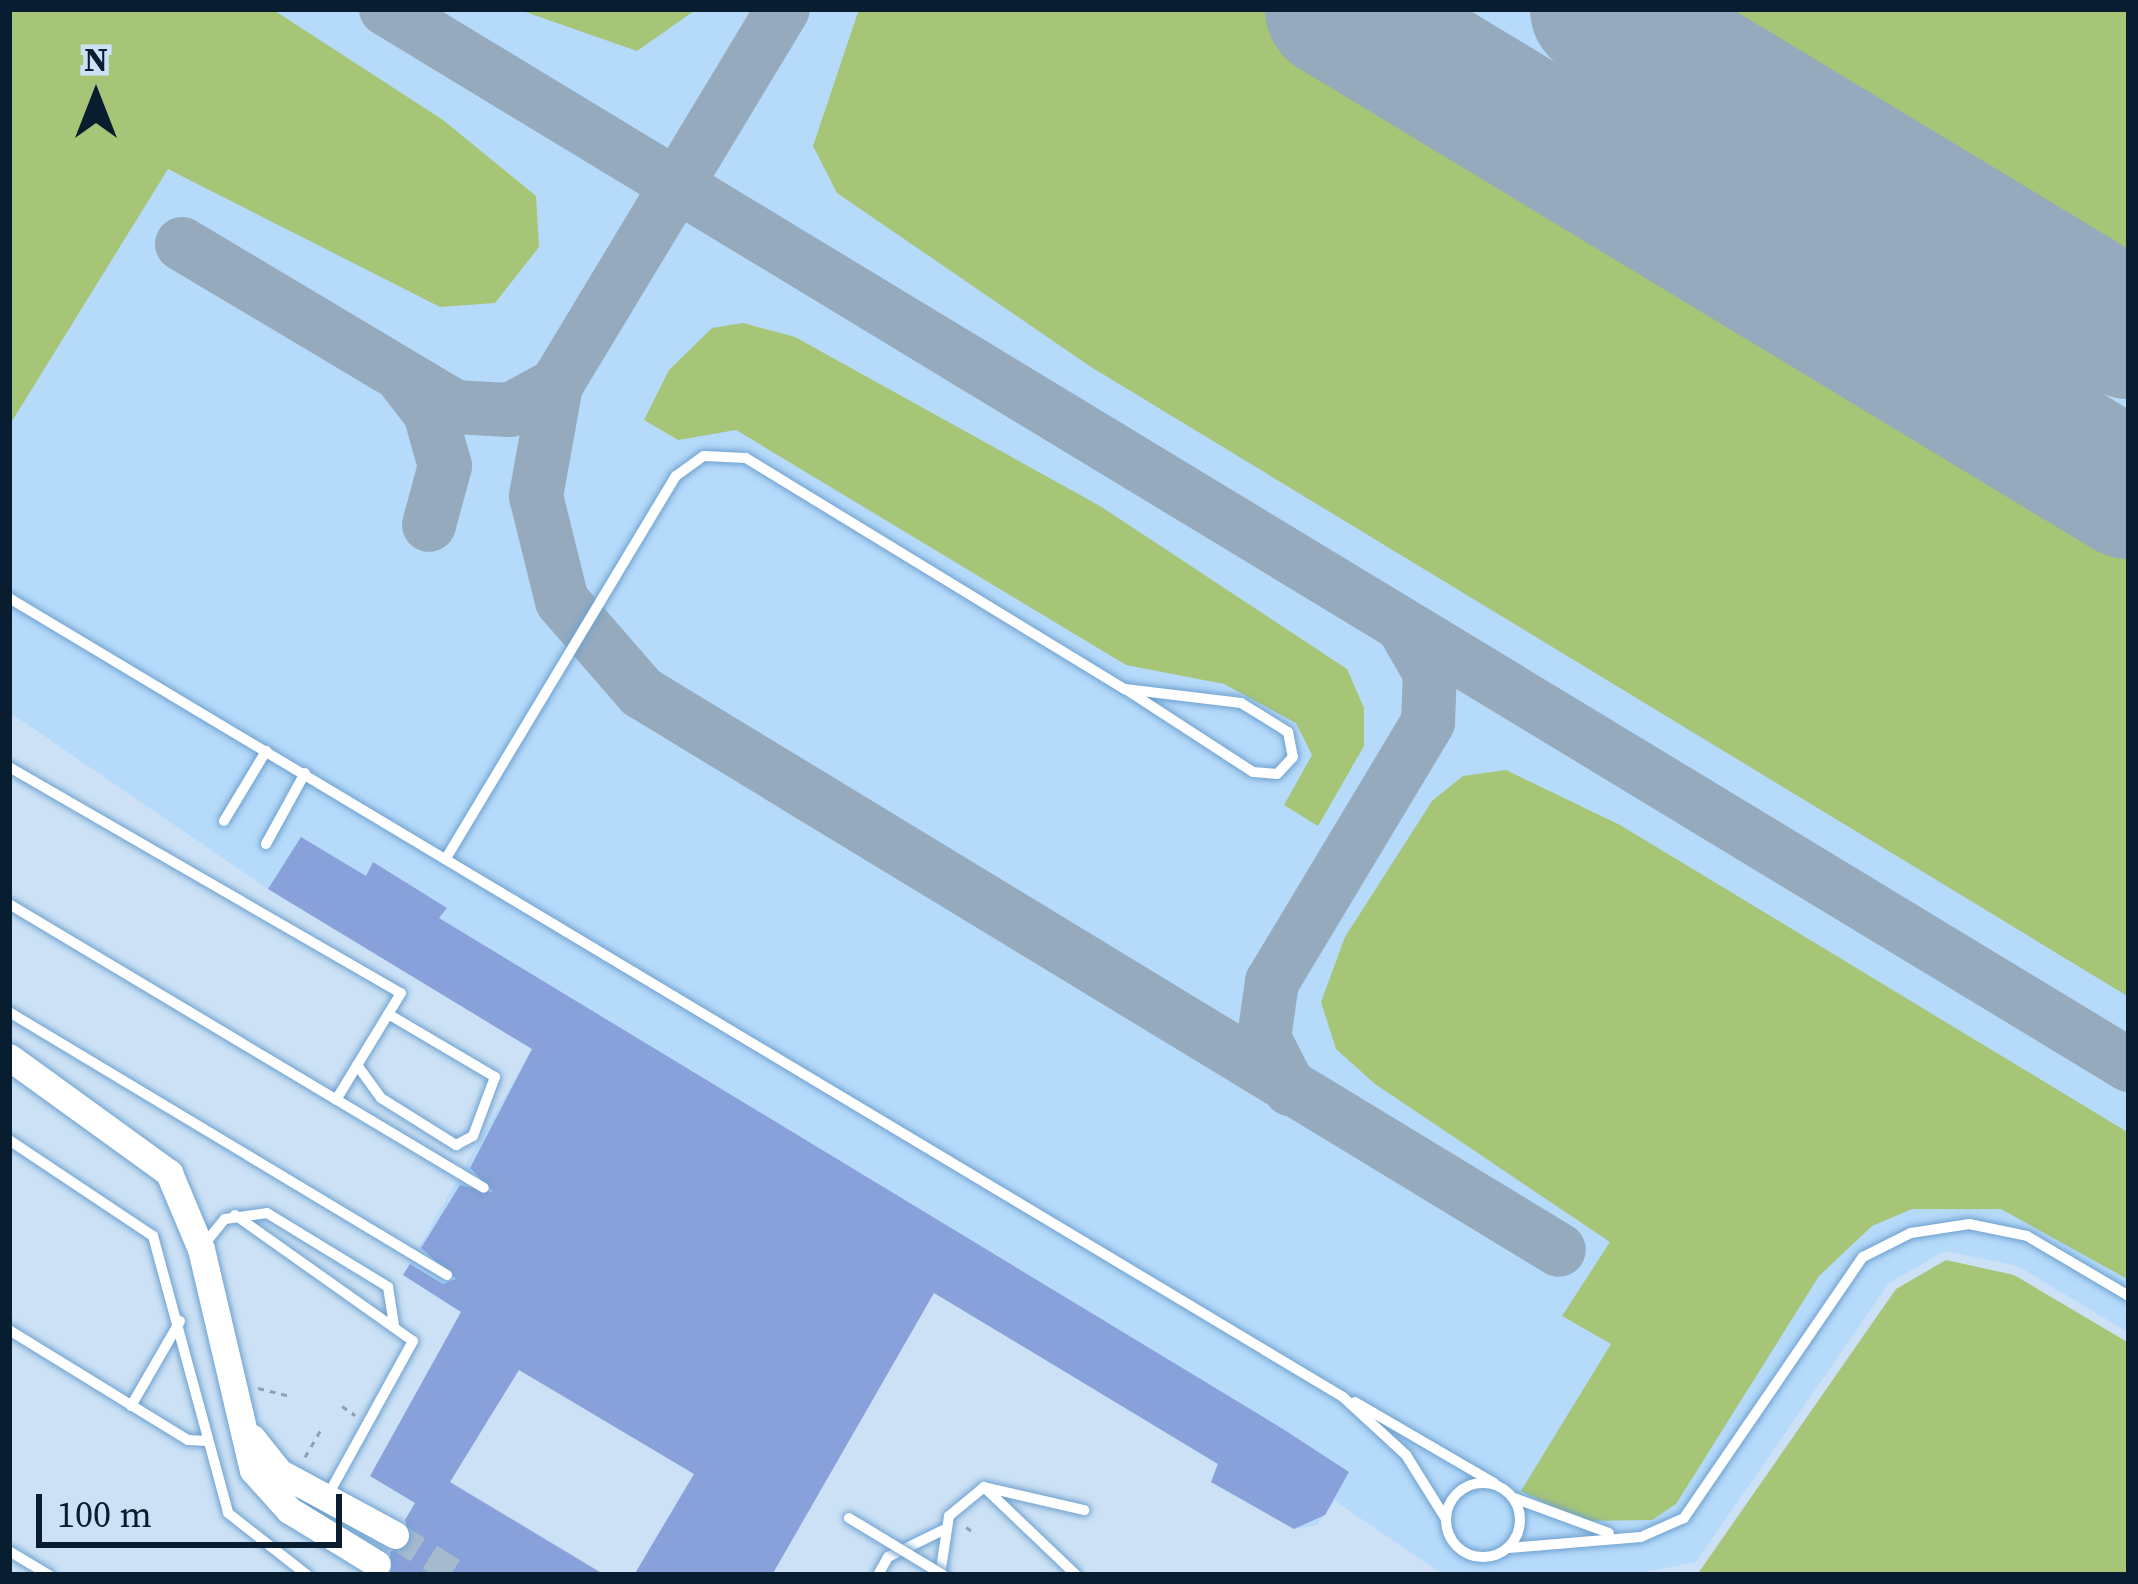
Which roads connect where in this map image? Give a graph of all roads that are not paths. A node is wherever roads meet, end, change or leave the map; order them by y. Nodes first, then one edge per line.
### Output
1 (9, 603) edge
2 (1125, 689) junction
3 (266, 752) junction
4 (9, 767) edge
5 (305, 773) junction
6 (224, 821) dead end
7 (266, 844) dead end
8 (448, 855) junction
9 (9, 904) edge
10 (9, 1012) edge
11 (388, 1014) junction
12 (9, 1057) edge
13 (357, 1065) junction
14 (336, 1100) junction
15 (9, 1140) edge
16 (484, 1188) dead end
17 (235, 1215) junction
18 (201, 1249) junction
19 (447, 1275) dead end
20 (2129, 1296) edge
21 (181, 1318) junction
22 (394, 1324) junction
23 (9, 1330) edge
24 (1343, 1397) junction
25 (131, 1406) junction
26 (243, 1423) junction
27 (207, 1441) junction
28 (1497, 1485) junction
29 (984, 1487) junction
30 (1514, 1498) junction
31 (325, 1499) junction
32 (1084, 1510) dead end
33 (849, 1518) dead end
34 (1446, 1519) junction
35 (944, 1530) junction
36 (394, 1535) tunnel mouth
37 (1618, 1536) junction
38 (1508, 1548) junction
39 (9, 1551) edge
40 (377, 1564) tunnel mouth
41 (50, 1575) edge
42 (307, 1575) edge
43 (878, 1575) edge
44 (941, 1575) edge
45 (1076, 1575) edge

1 - 3 lane
2 - 2 lane
2 - 8 lane
3 - 5 lane
3 - 6 lane
4 - 11 lane
5 - 7 lane
5 - 8 lane
8 - 24 lane
9 - 14 lane
10 - 19 lane
11 - 13 lane
11 - 13 lane
12 - 18 main road
13 - 14 lane
14 - 16 lane
15 - 21 lane
17 - 18 lane
17 - 22 lane
17 - 22 lane
18 - 26 main road
20 - 37 lane
21 - 25 lane
21 - 27 lane
22 - 31 lane
23 - 25 lane
24 - 28 lane
24 - 34 lane
25 - 27 lane
26 - 31 main road
26 - 40 main road
27 - 42 lane
28 - 30 lane
28 - 34 lane
29 - 32 lane
29 - 35 lane
29 - 45 lane
30 - 37 lane
30 - 38 lane
31 - 36 main road
33 - 44 lane, bridge
34 - 38 lane
35 - 43 lane
35 - 44 lane
37 - 38 lane
39 - 41 lane

